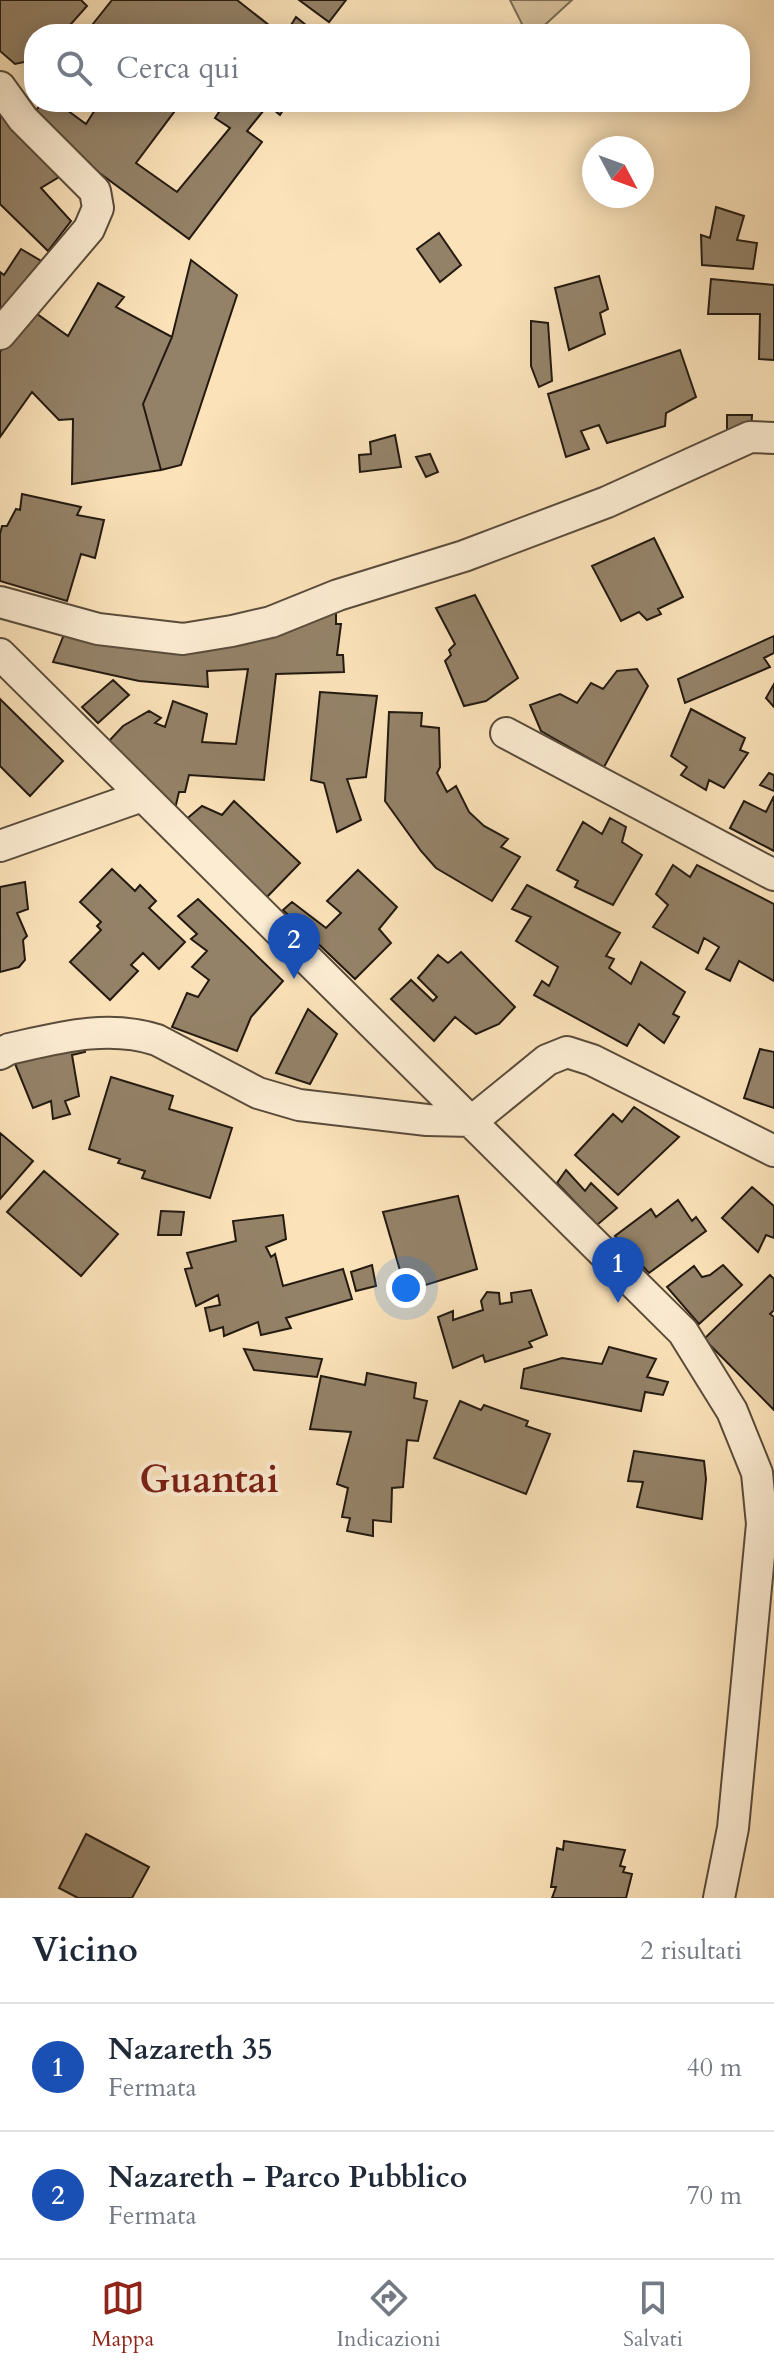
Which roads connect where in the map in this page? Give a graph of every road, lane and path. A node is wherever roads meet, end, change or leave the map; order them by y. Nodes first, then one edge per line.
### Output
1 (0, 87) edge
2 (0, 334) edge
3 (774, 438) edge
4 (0, 602) edge
5 (0, 654) edge
6 (506, 733) dead end
7 (142, 796) junction
8 (0, 846) edge
9 (774, 875) edge
10 (0, 1054) edge
11 (472, 1121) junction
12 (774, 1151) edge
13 (719, 1898) edge

1 - 2 street
3 - 4 street
5 - 7 street
6 - 9 street
7 - 8 street
7 - 11 street
10 - 11 street
11 - 12 street
11 - 13 street

